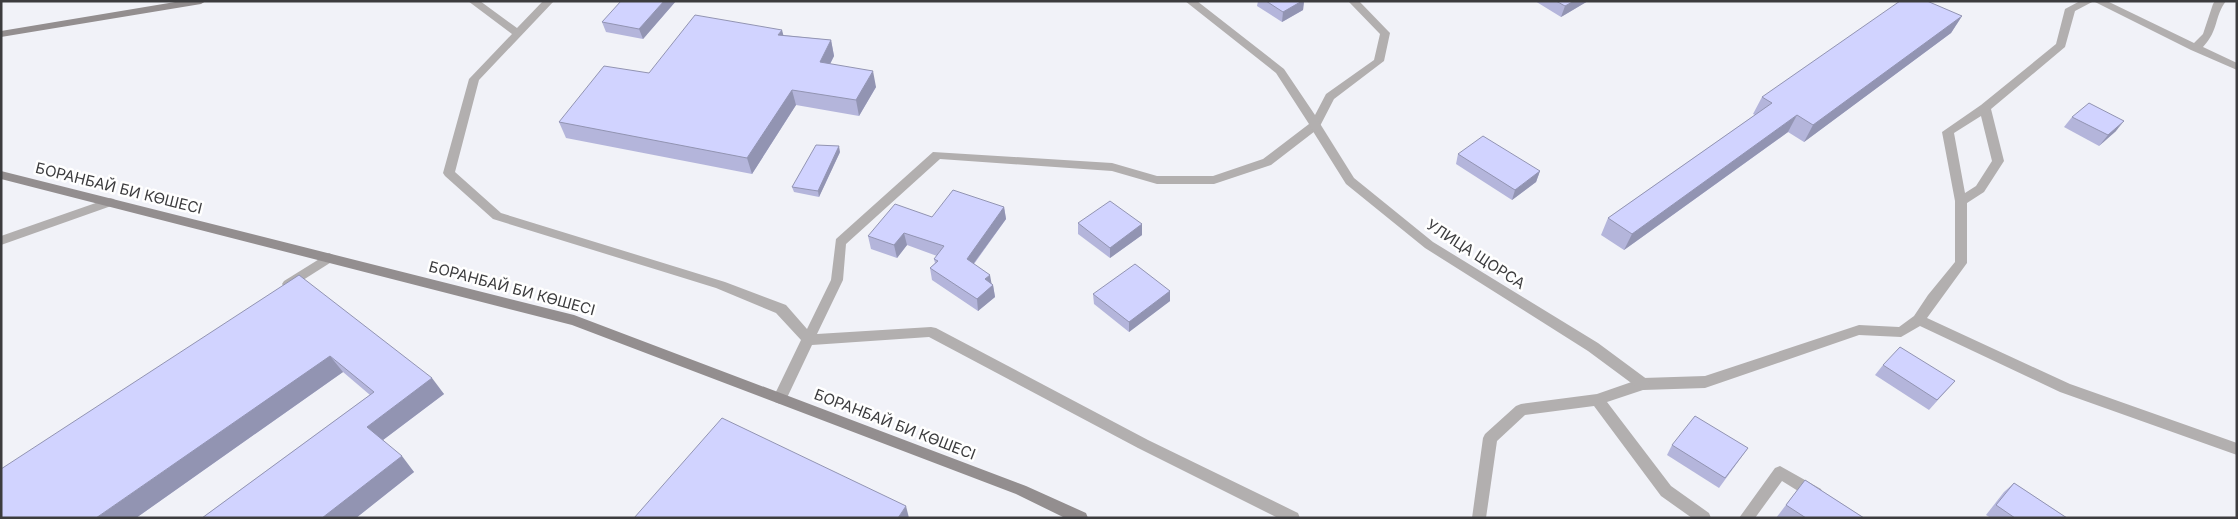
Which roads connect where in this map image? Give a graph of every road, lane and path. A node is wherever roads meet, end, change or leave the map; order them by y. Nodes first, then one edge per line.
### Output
1 (201, 1) edge
2 (473, 1) edge
3 (549, 1) edge
4 (1190, 1) edge
5 (1353, 1) edge
6 (2089, 1) edge
7 (2098, 1) edge
8 (2230, 1) edge
9 (2219, 4) edge
10 (518, 33) junction
11 (1, 34) edge
12 (2195, 48) junction
13 (2237, 67) edge
14 (1985, 108) junction
15 (1315, 125) junction
16 (1, 174) edge
17 (1961, 201) junction
18 (110, 202) junction
19 (1, 241) edge
20 (329, 258) junction
21 (280, 290) edge
22 (1919, 320) junction
23 (809, 340) junction
24 (1643, 384) junction
25 (780, 398) junction
26 (1597, 400) junction
27 (2234, 446) edge
28 (1829, 502) edge
29 (1081, 518) edge
30 (1293, 518) edge
31 (1479, 518) edge
32 (1704, 518) edge
33 (1746, 518) edge

1 - 11 main road
2 - 10 street
3 - 10 street
4 - 15 street, УЛИЦА ЩОРСА
5 - 15 street
6 - 14 street
7 - 12 street
8 - 9 street
9 - 12 street
10 - 23 street
12 - 13 street
14 - 17 street
14 - 17 street
15 - 23 street
15 - 24 street, УЛИЦА ЩОРСА
16 - 18 main road, БОРАНБАЙ БИ КӨШЕСІ
17 - 22 street
18 - 19 street
18 - 20 main road, БОРАНБАЙ БИ КӨШЕСІ
20 - 21 street
20 - 25 main road, БОРАНБАЙ БИ КӨШЕСІ
22 - 24 street
22 - 27 street
23 - 25 street
23 - 30 street
24 - 26 street
25 - 29 main road, БОРАНБАЙ БИ КӨШЕСІ
26 - 31 street
26 - 32 street
28 - 33 street

